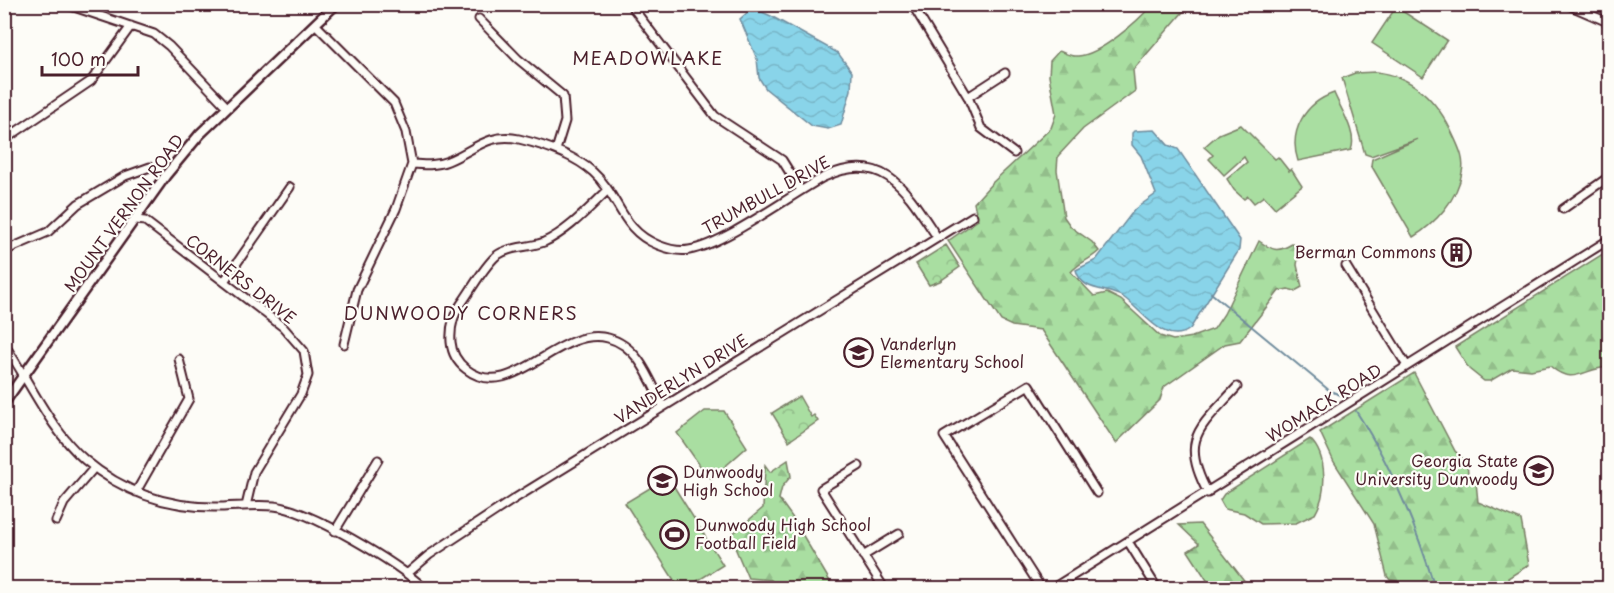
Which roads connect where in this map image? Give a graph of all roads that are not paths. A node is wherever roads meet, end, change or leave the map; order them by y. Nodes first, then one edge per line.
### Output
1 (65, 4) edge
2 (336, 4) edge
3 (630, 4) edge
4 (912, 4) edge
5 (1566, 4) edge
6 (1577, 7) edge
7 (479, 19) dead end
8 (1610, 23) edge
9 (316, 25) junction
10 (132, 26) junction
11 (1005, 73) dead end
12 (968, 97) junction
13 (227, 106) junction
14 (4, 140) edge
15 (556, 150) junction
16 (1014, 153) dead end
17 (412, 164) junction
18 (150, 167) dead end
19 (1610, 176) edge
20 (290, 187) dead end
21 (800, 189) junction
22 (607, 191) junction
23 (1563, 209) dead end
24 (973, 216) dead end
25 (136, 220) junction
26 (937, 237) junction
27 (1610, 239) edge
28 (4, 251) edge
29 (1346, 266) dead end
30 (225, 280) junction
31 (4, 344) edge
32 (344, 344) dead end
33 (179, 359) dead end
34 (1407, 366) junction
35 (25, 374) junction
36 (1237, 387) dead end
37 (4, 403) edge
38 (663, 406) junction
39 (378, 460) dead end
40 (859, 466) dead end
41 (94, 468) junction
42 (136, 492) junction
43 (1097, 493) dead end
44 (1208, 493) junction
45 (246, 506) junction
46 (57, 521) dead end
47 (335, 531) junction
48 (899, 534) dead end
49 (1129, 543) junction
50 (863, 556) junction
51 (408, 573) junction
52 (424, 588) edge
53 (884, 588) edge
54 (1041, 588) edge
55 (1053, 588) edge
56 (1157, 588) edge

1 - 10 street
2 - 9 main road, MOUNT VERNON ROAD
3 - 21 street
4 - 12 street
5 - 6 street
6 - 8 street
7 - 15 street
9 - 13 main road, MOUNT VERNON ROAD
9 - 17 street
10 - 13 street
10 - 14 street
11 - 12 street
12 - 16 street
13 - 25 main road, MOUNT VERNON ROAD
15 - 17 street, TRUMBULL DRIVE
15 - 22 street, TRUMBULL DRIVE
17 - 32 street
18 - 28 street
19 - 23 street
20 - 30 street
21 - 22 street, TRUMBULL DRIVE
21 - 26 street, TRUMBULL DRIVE
22 - 38 street
24 - 26 street, VANDERLYN DRIVE
25 - 30 street, CORNERS DRIVE
25 - 35 main road, MOUNT VERNON ROAD
26 - 38 street, VANDERLYN DRIVE
27 - 34 street, WOMACK ROAD
29 - 34 street
30 - 45 street, CORNERS DRIVE
31 - 35 street
33 - 42 street
34 - 44 street, WOMACK ROAD
35 - 37 main road, MOUNT VERNON ROAD
35 - 41 street
36 - 44 street
38 - 51 street, VANDERLYN DRIVE
39 - 47 street
40 - 50 street
41 - 42 street
41 - 46 street
42 - 45 street
43 - 54 street
44 - 49 street, WOMACK ROAD
45 - 47 street
47 - 51 street
48 - 50 street
49 - 55 street, WOMACK ROAD
49 - 56 street
50 - 53 street
51 - 52 street

